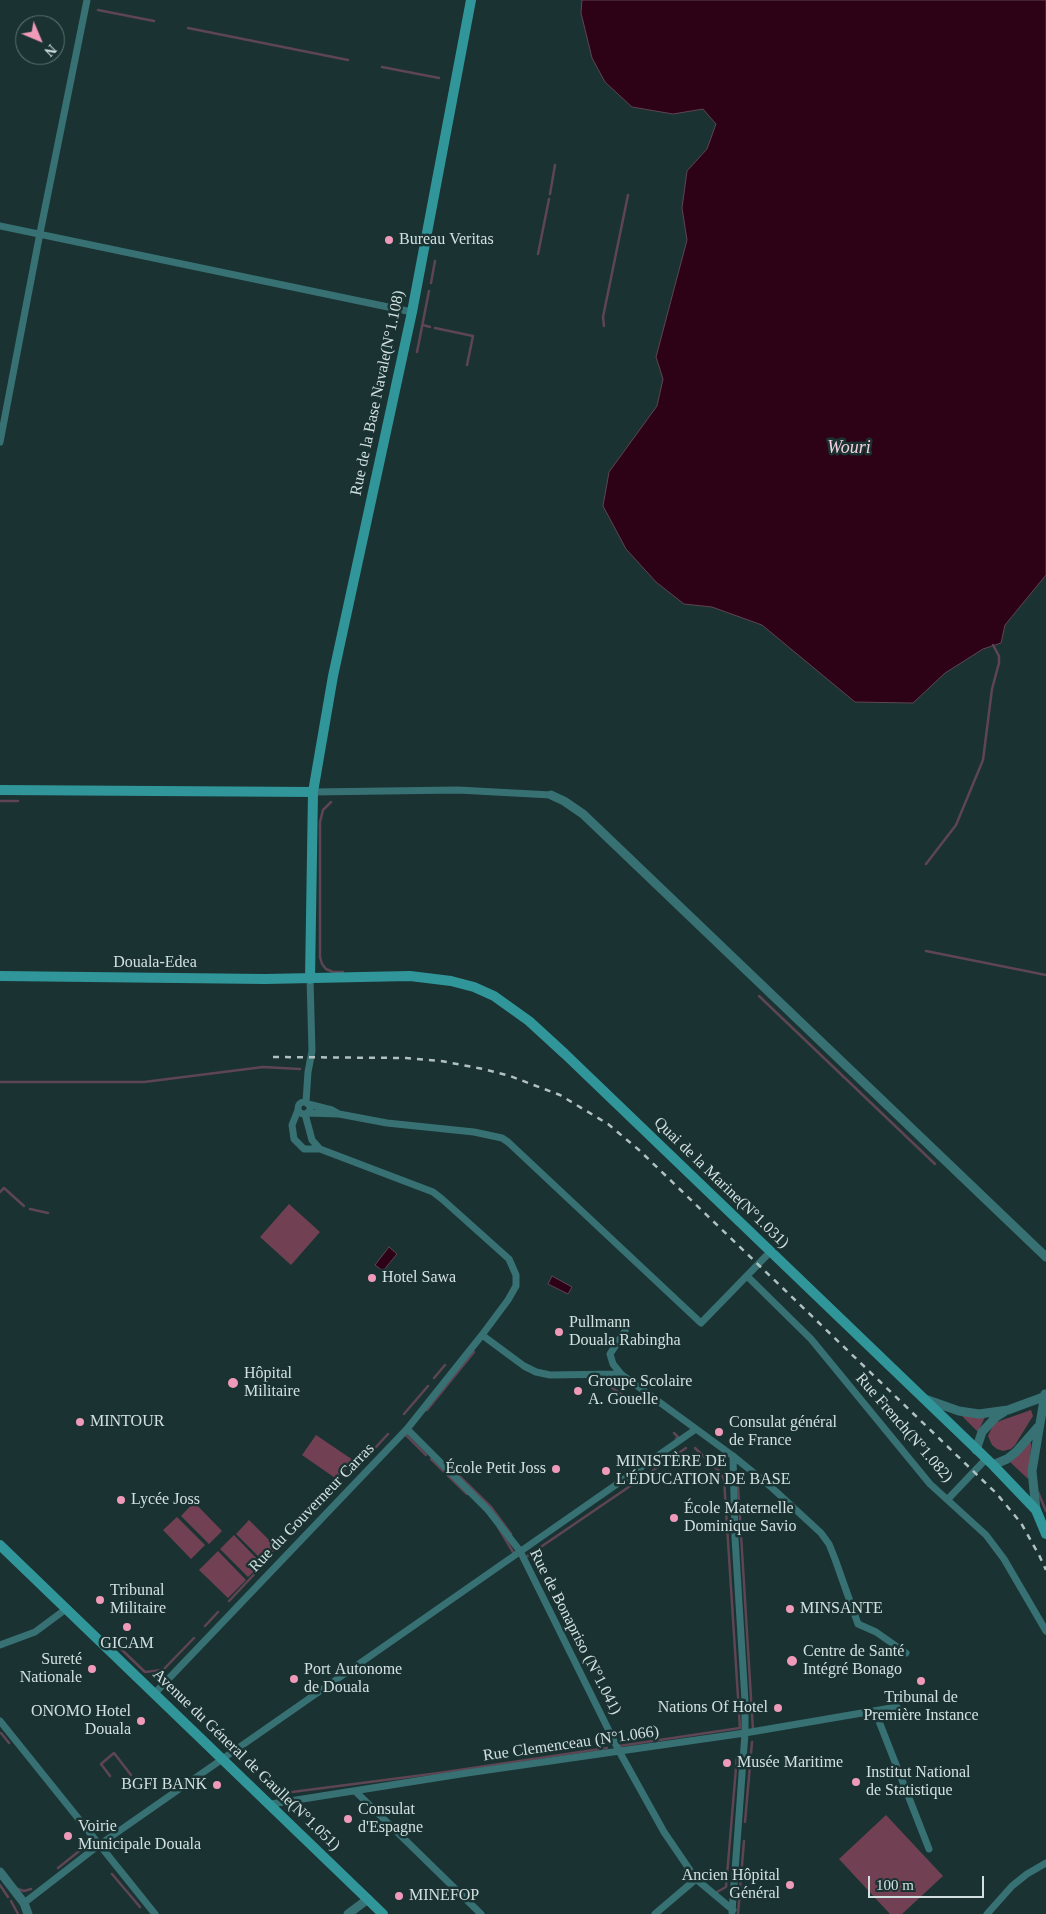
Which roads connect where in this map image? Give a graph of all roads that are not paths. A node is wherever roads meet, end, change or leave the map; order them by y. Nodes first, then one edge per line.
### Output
1 (87, 0) edge
2 (471, 0) edge
3 (0, 226) edge
4 (40, 233) junction
5 (412, 312) junction
6 (0, 442) edge
7 (0, 790) edge
8 (313, 792) junction
9 (550, 795) joint
10 (0, 976) edge
11 (310, 978) junction
12 (307, 1103) junction
13 (303, 1113) junction
14 (339, 1114) junction
15 (320, 1149) junction
16 (770, 1252) junction
17 (1046, 1257) edge
18 (747, 1276) junction
19 (625, 1331) dead end
20 (482, 1335) junction
21 (621, 1374) junction
22 (1046, 1394) edge
23 (922, 1398) junction
24 (1008, 1410) junction
25 (1046, 1418) edge
26 (1038, 1427) junction
27 (407, 1429) junction
28 (696, 1429) junction
29 (976, 1450) junction
30 (733, 1456) junction
31 (990, 1462) junction
32 (948, 1499) junction
33 (1036, 1510) junction
34 (1046, 1534) edge
35 (0, 1545) edge
36 (520, 1551) junction
37 (66, 1609) junction
38 (1046, 1631) edge
39 (0, 1645) edge
40 (906, 1653) dead end
41 (154, 1693) junction
42 (897, 1708) dead end
43 (875, 1710) junction
44 (0, 1721) edge
45 (745, 1733) junction
46 (620, 1751) junction
47 (223, 1758) junction
48 (355, 1791) junction
49 (271, 1804) junction
50 (99, 1845) junction
51 (928, 1849) dead end
52 (1046, 1863) edge
53 (0, 1872) edge
54 (696, 1879) junction
55 (368, 1899) junction
56 (24, 1903) junction
57 (732, 1912) edge
58 (28, 1914) edge
59 (155, 1914) edge
60 (348, 1914) edge
61 (383, 1914) edge
62 (481, 1914) edge
63 (656, 1914) edge
64 (987, 1914) edge

1 - 4 street
2 - 5 main road, Rue de la Base Navale(N°1.108)
3 - 4 street
4 - 5 street
4 - 6 street
5 - 8 main road, Rue de la Base Navale(N°1.108)
7 - 8 main road
8 - 9 street
8 - 11 main road
9 - 17 street
10 - 11 main road, Douala-Edea
11 - 12 street, Rue du Gouverneur Carras
11 - 16 main road, Quai de la Marine(N°1.031)
12 - 13 street, Rue du Gouverneur Carras
12 - 13 street
12 - 14 street
13 - 14 street
13 - 15 street
13 - 15 street, Rue du Gouverneur Carras
14 - 18 street
15 - 20 street, Rue du Gouverneur Carras
16 - 18 street
16 - 23 main road, Quai de la Marine(N°1.031)
18 - 32 street, Rue French(N°1.082)
19 - 21 street
20 - 21 street
20 - 27 street, Rue du Gouverneur Carras
21 - 28 street
22 - 24 street
22 - 26 street
23 - 24 street
23 - 29 main road, Quai de la Marine(N°1.031)
24 - 29 street
25 - 26 street
26 - 31 street
26 - 33 street
27 - 36 street, Rue de Bonapriso (N°1.041)
27 - 41 street, Rue du Gouverneur Carras
28 - 30 street
28 - 36 street
29 - 31 main road, Quai de la Marine(N°1.031)
30 - 40 street
30 - 45 street
31 - 32 street
31 - 33 main road, Quai de la Marine(N°1.031)
32 - 38 street, Rue French(N°1.082)
33 - 34 main road, Quai de la Marine(N°1.031)
35 - 37 main road, Avenue du Géneral de Gaulle(N°1.051)
36 - 46 street, Rue de Bonapriso (N°1.041)
36 - 47 street
37 - 39 street
37 - 41 main road, Avenue du Géneral de Gaulle(N°1.051)
41 - 47 main road, Avenue du Géneral de Gaulle(N°1.051)
42 - 43 street, Rue Clemenceau (N°1.066)
43 - 45 street, Rue Clemenceau (N°1.066)
43 - 51 street
44 - 50 street
45 - 46 street, Rue Clemenceau (N°1.066)
45 - 57 street
46 - 48 street, Rue Clemenceau (N°1.066)
46 - 54 street, Rue de Bonapriso (N°1.041)
47 - 49 main road, Avenue du Géneral de Gaulle(N°1.051)
47 - 50 street
48 - 49 street, Rue Clemenceau (N°1.066)
48 - 62 street
49 - 55 main road, Avenue du Géneral de Gaulle(N°1.051)
50 - 56 street
50 - 59 street
52 - 64 street
53 - 56 street
54 - 57 street, Rue de Bonapriso (N°1.041)
54 - 63 street
55 - 60 street
55 - 61 main road, Avenue du Géneral de Gaulle(N°1.051)
56 - 58 street

